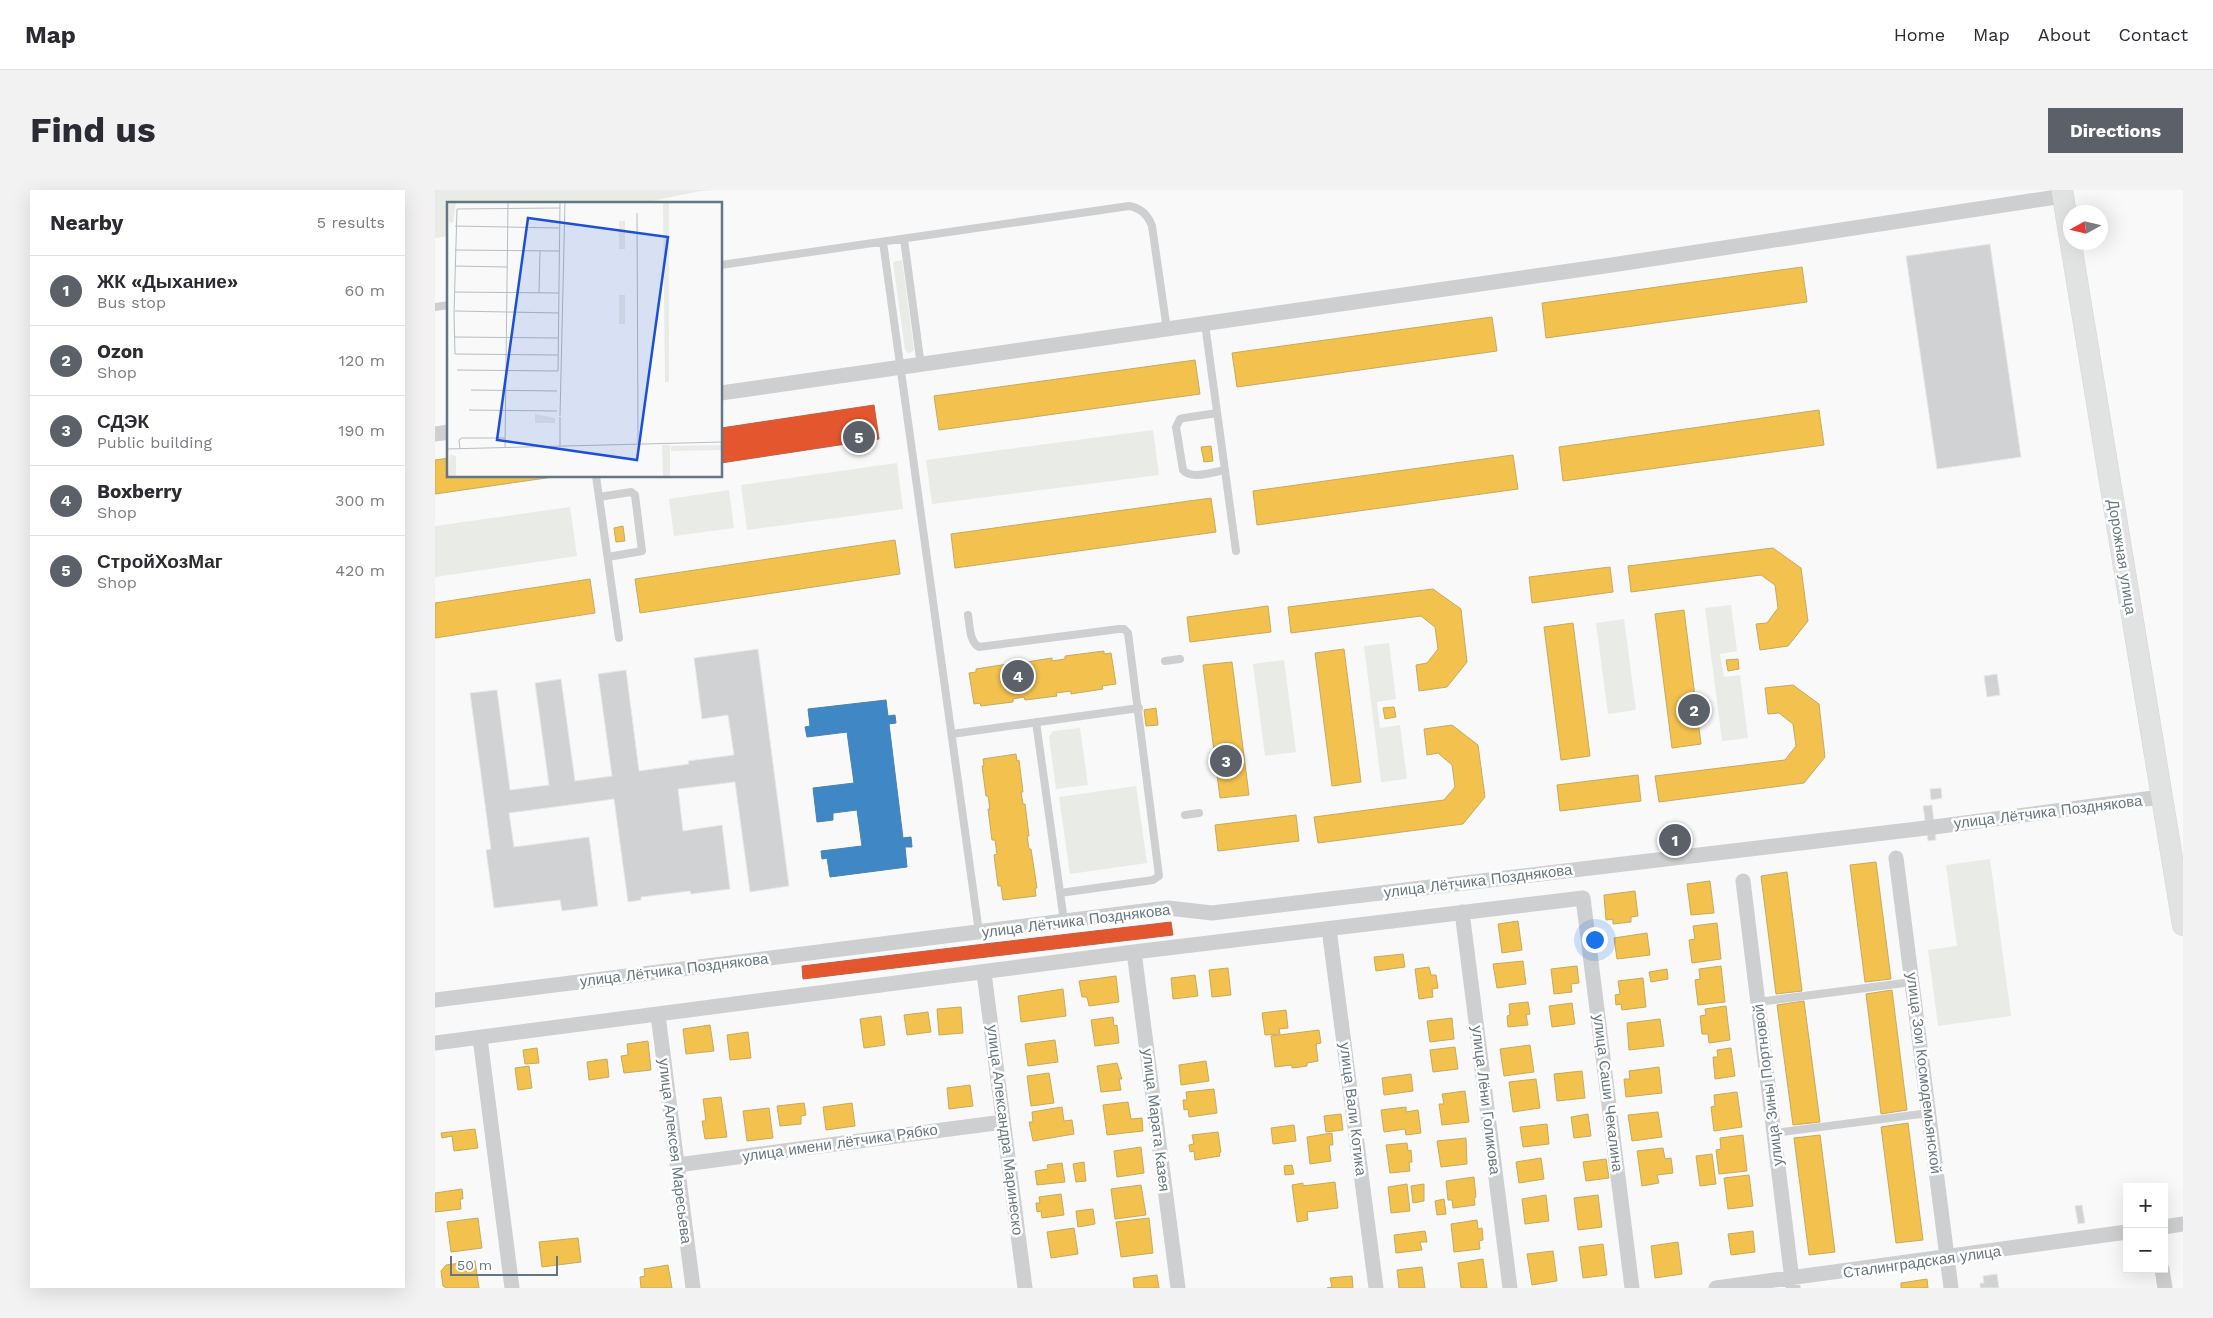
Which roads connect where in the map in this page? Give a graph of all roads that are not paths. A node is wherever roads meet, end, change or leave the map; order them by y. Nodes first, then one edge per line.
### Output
1 (2063, 193) edge
2 (904, 239) junction
3 (883, 242) junction
4 (723, 265) edge
5 (1205, 324) junction
6 (1167, 330) junction
7 (921, 366) junction
8 (900, 369) junction
9 (723, 393) edge
10 (1217, 413) junction
11 (1225, 470) junction
12 (597, 478) edge
13 (599, 498) junction
14 (1236, 551) dead end
15 (608, 558) junction
16 (969, 615) dead end
17 (619, 638) dead end
18 (1180, 659) dead end
19 (1165, 660) dead end
20 (1139, 708) junction
21 (1036, 722) junction
22 (952, 734) junction
23 (2161, 797) junction
24 (1199, 813) dead end
25 (1185, 815) dead end
26 (1896, 858) dead end
27 (1743, 882) dead end
28 (1060, 893) junction
29 (1583, 898) joint
30 (1462, 912) junction
31 (1064, 922) junction
32 (2183, 925) edge
33 (1329, 929) junction
34 (979, 932) junction
35 (1134, 952) junction
36 (984, 973) junction
37 (1912, 982) junction
38 (435, 1000) edge
39 (1758, 1002) junction
40 (658, 1015) junction
41 (480, 1038) junction
42 (435, 1043) edge
43 (1929, 1113) junction
44 (1003, 1122) junction
45 (1774, 1133) junction
46 (677, 1165) junction
47 (2183, 1224) edge
48 (2168, 1226) edge
49 (2123, 1233) edge
50 (1947, 1258) junction
51 (2163, 1273) edge
52 (1792, 1284) edge
53 (512, 1288) edge
54 (693, 1288) edge
55 (1025, 1288) edge
56 (1178, 1288) edge
57 (1376, 1288) edge
58 (1510, 1288) edge
59 (1632, 1288) edge
60 (1716, 1288) edge
61 (1951, 1288) edge
62 (2165, 1288) edge

1 - 5 street
1 - 23 main road, Дорожная улица
2 - 3 lane
2 - 6 lane
2 - 7 lane
3 - 4 lane
3 - 8 lane
5 - 6 street
5 - 10 lane
6 - 7 street
7 - 8 street
8 - 9 street
8 - 22 lane
10 - 11 lane
10 - 11 lane
11 - 14 lane
12 - 13 lane
13 - 15 lane
13 - 15 lane
15 - 17 lane
16 - 20 lane
18 - 19 lane
20 - 21 lane
20 - 28 lane
21 - 22 lane
21 - 28 lane
22 - 34 lane
23 - 31 street, улица Лётчика Позднякова
23 - 32 main road, Дорожная улица
24 - 25 lane
26 - 37 street, улица Зои Космодемьянской
27 - 39 street, улица Зины Портновой
28 - 31 lane
29 - 30 street, улица Лётчика Позднякова
29 - 59 street, улица Саши Чекалина
30 - 33 street, улица Лётчика Позднякова
30 - 58 street, улица Лёни Голикова
31 - 34 street, улица Лётчика Позднякова
33 - 35 street, улица Лётчика Позднякова
33 - 57 street, улица Вали Котика
34 - 38 street, улица Лётчика Позднякова
35 - 36 street, улица Лётчика Позднякова
35 - 56 street, улица Марата Казея
36 - 40 street, улица Лётчика Позднякова
36 - 44 street, улица Александра Маринеско
37 - 39 lane
37 - 43 street, улица Зои Космодемьянской
39 - 45 street, улица Зины Портновой
40 - 41 street, улица Лётчика Позднякова
40 - 46 street, улица Алексея Маресьева
41 - 42 street, улица Лётчика Позднякова
41 - 53 street
43 - 45 lane
43 - 50 street, улица Зои Космодемьянской
44 - 46 street, улица имени лётчика Рябко
44 - 55 street, улица Александра Маринеско
45 - 52 street, улица Зины Портновой
46 - 54 street, улица Алексея Маресьева
47 - 48 street
49 - 50 street, Сталинградская улица
50 - 52 street, Сталинградская улица
50 - 61 street, улица Зои Космодемьянской
51 - 62 street
52 - 60 street, Сталинградская улица

